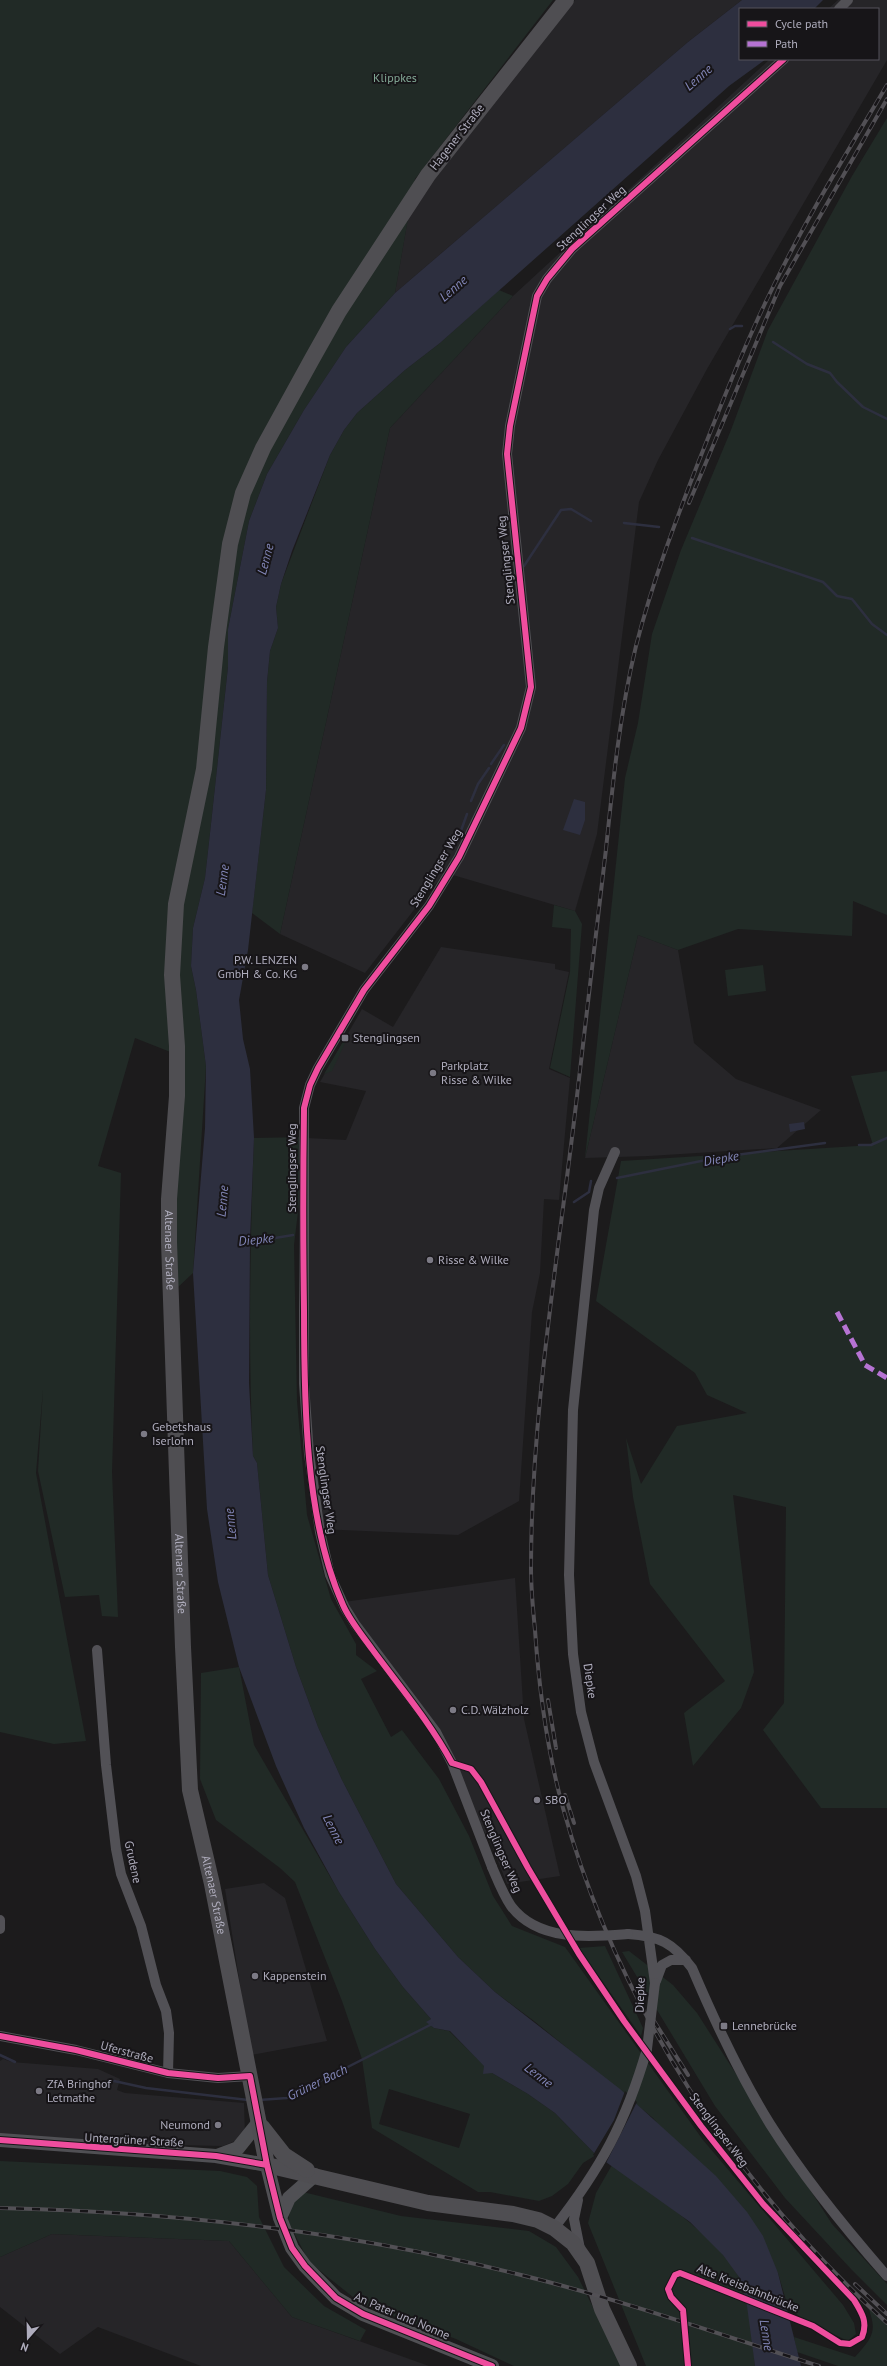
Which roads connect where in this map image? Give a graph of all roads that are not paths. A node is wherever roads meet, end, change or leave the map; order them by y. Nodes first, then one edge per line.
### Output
1 (566, 0) edge
2 (848, 0) edge
3 (840, 8) edge
4 (783, 60) edge
5 (172, 975) joint
6 (615, 1152) dead end
7 (97, 1650) dead end
8 (0, 1920) edge
9 (0, 1929) edge
10 (649, 1936) junction
11 (686, 1960) junction
12 (655, 1983) junction
13 (0, 2036) edge
14 (168, 2073) junction
15 (250, 2076) junction
16 (259, 2122) junction
17 (0, 2140) edge
18 (216, 2156) junction
19 (267, 2165) junction
20 (315, 2175) junction
21 (581, 2192) junction
22 (280, 2218) junction
23 (554, 2228) junction
24 (580, 2252) junction
25 (887, 2276) edge
26 (492, 2366) edge
27 (629, 2366) edge

1 - 5 main road, Hagener Straße
2 - 3 street
4 - 10 street, Stenglingser Weg, bridge
5 - 15 main road, Altenaer Straße
6 - 10 street, Diepke
7 - 14 street, Grudene
8 - 9 street
10 - 11 street, Stenglingser Weg
10 - 12 street, Diepke
11 - 12 street
11 - 25 street, Stenglingser Weg
12 - 21 street, Diepke, bridge
13 - 14 street, Uferstraße
14 - 15 street, Uferstraße
15 - 16 main road, Altenaer Straße
16 - 18 main road
16 - 19 main road, Altenaer Straße
16 - 20 main road
17 - 18 main road, Untergrüner Straße
18 - 19 main road, Untergrüner Straße
19 - 20 main road
19 - 22 main road, An Pater und Nonne
20 - 22 main road
20 - 23 main road
21 - 23 street, Diepke
21 - 24 street, Diepke
22 - 26 main road, An Pater und Nonne
23 - 24 main road
24 - 27 main road

